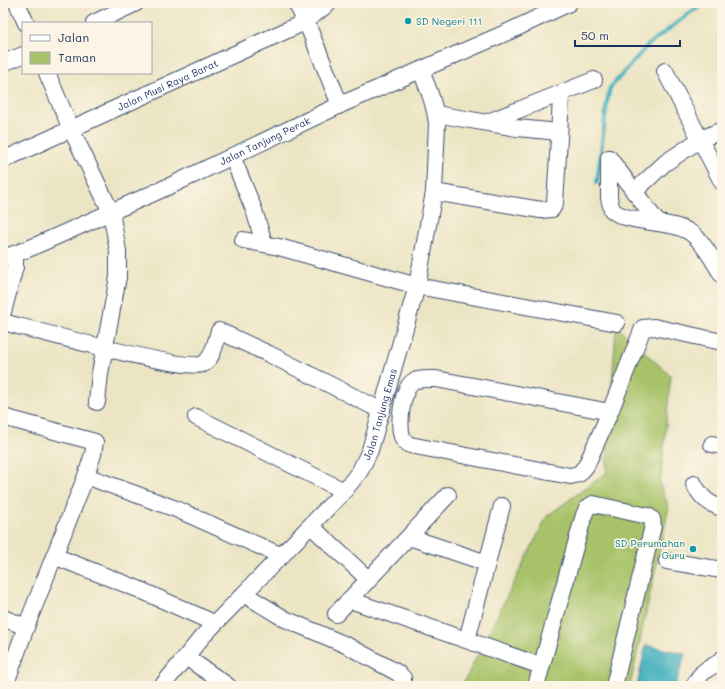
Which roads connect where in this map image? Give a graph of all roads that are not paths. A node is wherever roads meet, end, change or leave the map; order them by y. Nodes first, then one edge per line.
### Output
1 (17, 3) edge
2 (136, 3) edge
3 (296, 3) edge
4 (329, 3) edge
5 (569, 3) edge
6 (306, 21) junction
7 (26, 22) edge
8 (96, 22) edge
9 (22, 55) edge
10 (3, 63) edge
11 (421, 70) junction
12 (665, 71) dead end
13 (47, 74) edge
14 (594, 80) dead end
15 (561, 94) junction
16 (340, 105) junction
17 (436, 114) junction
18 (485, 123) junction
19 (71, 129) junction
20 (722, 130) edge
21 (560, 132) junction
22 (701, 139) junction
23 (232, 156) junction
24 (3, 160) edge
25 (722, 182) edge
26 (434, 192) junction
27 (634, 192) junction
28 (111, 212) junction
29 (658, 223) junction
30 (243, 240) dead end
31 (264, 243) junction
32 (9, 256) edge
33 (722, 275) edge
34 (418, 286) junction
35 (3, 312) edge
36 (3, 322) edge
37 (617, 323) dead end
38 (722, 342) edge
39 (105, 348) junction
40 (97, 402) dead end
41 (382, 411) junction
42 (610, 412) junction
43 (3, 417) edge
44 (196, 417) dead end
45 (86, 476) junction
46 (694, 484) dead end
47 (344, 491) junction
48 (448, 495) dead end
49 (502, 506) dead end
50 (722, 508) edge
51 (311, 526) junction
52 (409, 537) junction
53 (54, 556) junction
54 (282, 556) junction
55 (667, 561) dead end
56 (487, 563) junction
57 (722, 570) edge
58 (369, 580) junction
59 (244, 594) junction
60 (350, 600) junction
61 (336, 614) dead end
62 (3, 618) edge
63 (214, 623) junction
64 (26, 627) junction
65 (468, 640) junction
66 (186, 657) junction
67 (722, 659) edge
68 (541, 666) junction
69 (5, 686) edge
70 (162, 686) edge
71 (228, 686) edge
72 (403, 686) edge
73 (536, 686) edge
74 (614, 686) edge
75 (694, 686) edge

1 - 7 street
2 - 8 street
3 - 6 street
4 - 6 street, Jalan Musi Raya Barat
5 - 11 street, Jalan Tanjung Perak
6 - 16 street
6 - 19 street, Jalan Musi Raya Barat
9 - 10 street
11 - 16 street, Jalan Tanjung Perak
11 - 17 street, Jalan Tanjung Emas
12 - 22 street
13 - 19 street
14 - 15 street
15 - 18 street
15 - 21 street
16 - 23 street, Jalan Tanjung Perak
17 - 18 street
17 - 26 street, Jalan Tanjung Emas
18 - 21 street
19 - 24 street, Jalan Musi Raya Barat
19 - 28 street
20 - 22 street
21 - 26 street
22 - 25 street
22 - 27 street
23 - 28 street, Jalan Tanjung Perak
23 - 31 street
26 - 34 street, Jalan Tanjung Emas
27 - 29 street
27 - 29 street
28 - 32 street, Jalan Tanjung Perak
28 - 39 street
29 - 33 street
30 - 31 street
31 - 34 street
32 - 35 street, Jalan Tanjung Perak
34 - 37 street
34 - 41 street, Jalan Tanjung Emas
36 - 39 street
38 - 42 street
39 - 40 street
39 - 41 street
41 - 47 street, Jalan Tanjung Emas
42 - 42 street
43 - 45 street
44 - 47 street
45 - 53 street
45 - 54 street
46 - 50 street
47 - 51 street, Jalan Tanjung Emas
48 - 52 street
49 - 56 street
51 - 54 street, Jalan Tanjung Emas
51 - 58 street
52 - 56 street
52 - 58 street
53 - 63 street
53 - 64 street
54 - 59 street, Jalan Tanjung Emas
55 - 57 street
56 - 65 street
58 - 60 street
59 - 63 street, Jalan Tanjung Emas
59 - 72 street
60 - 61 street
60 - 65 street
62 - 64 street
63 - 66 street, Jalan Tanjung Emas
64 - 69 street
65 - 68 street
66 - 70 street, Jalan Tanjung Emas
66 - 71 street
67 - 75 street
68 - 73 street
68 - 74 street

